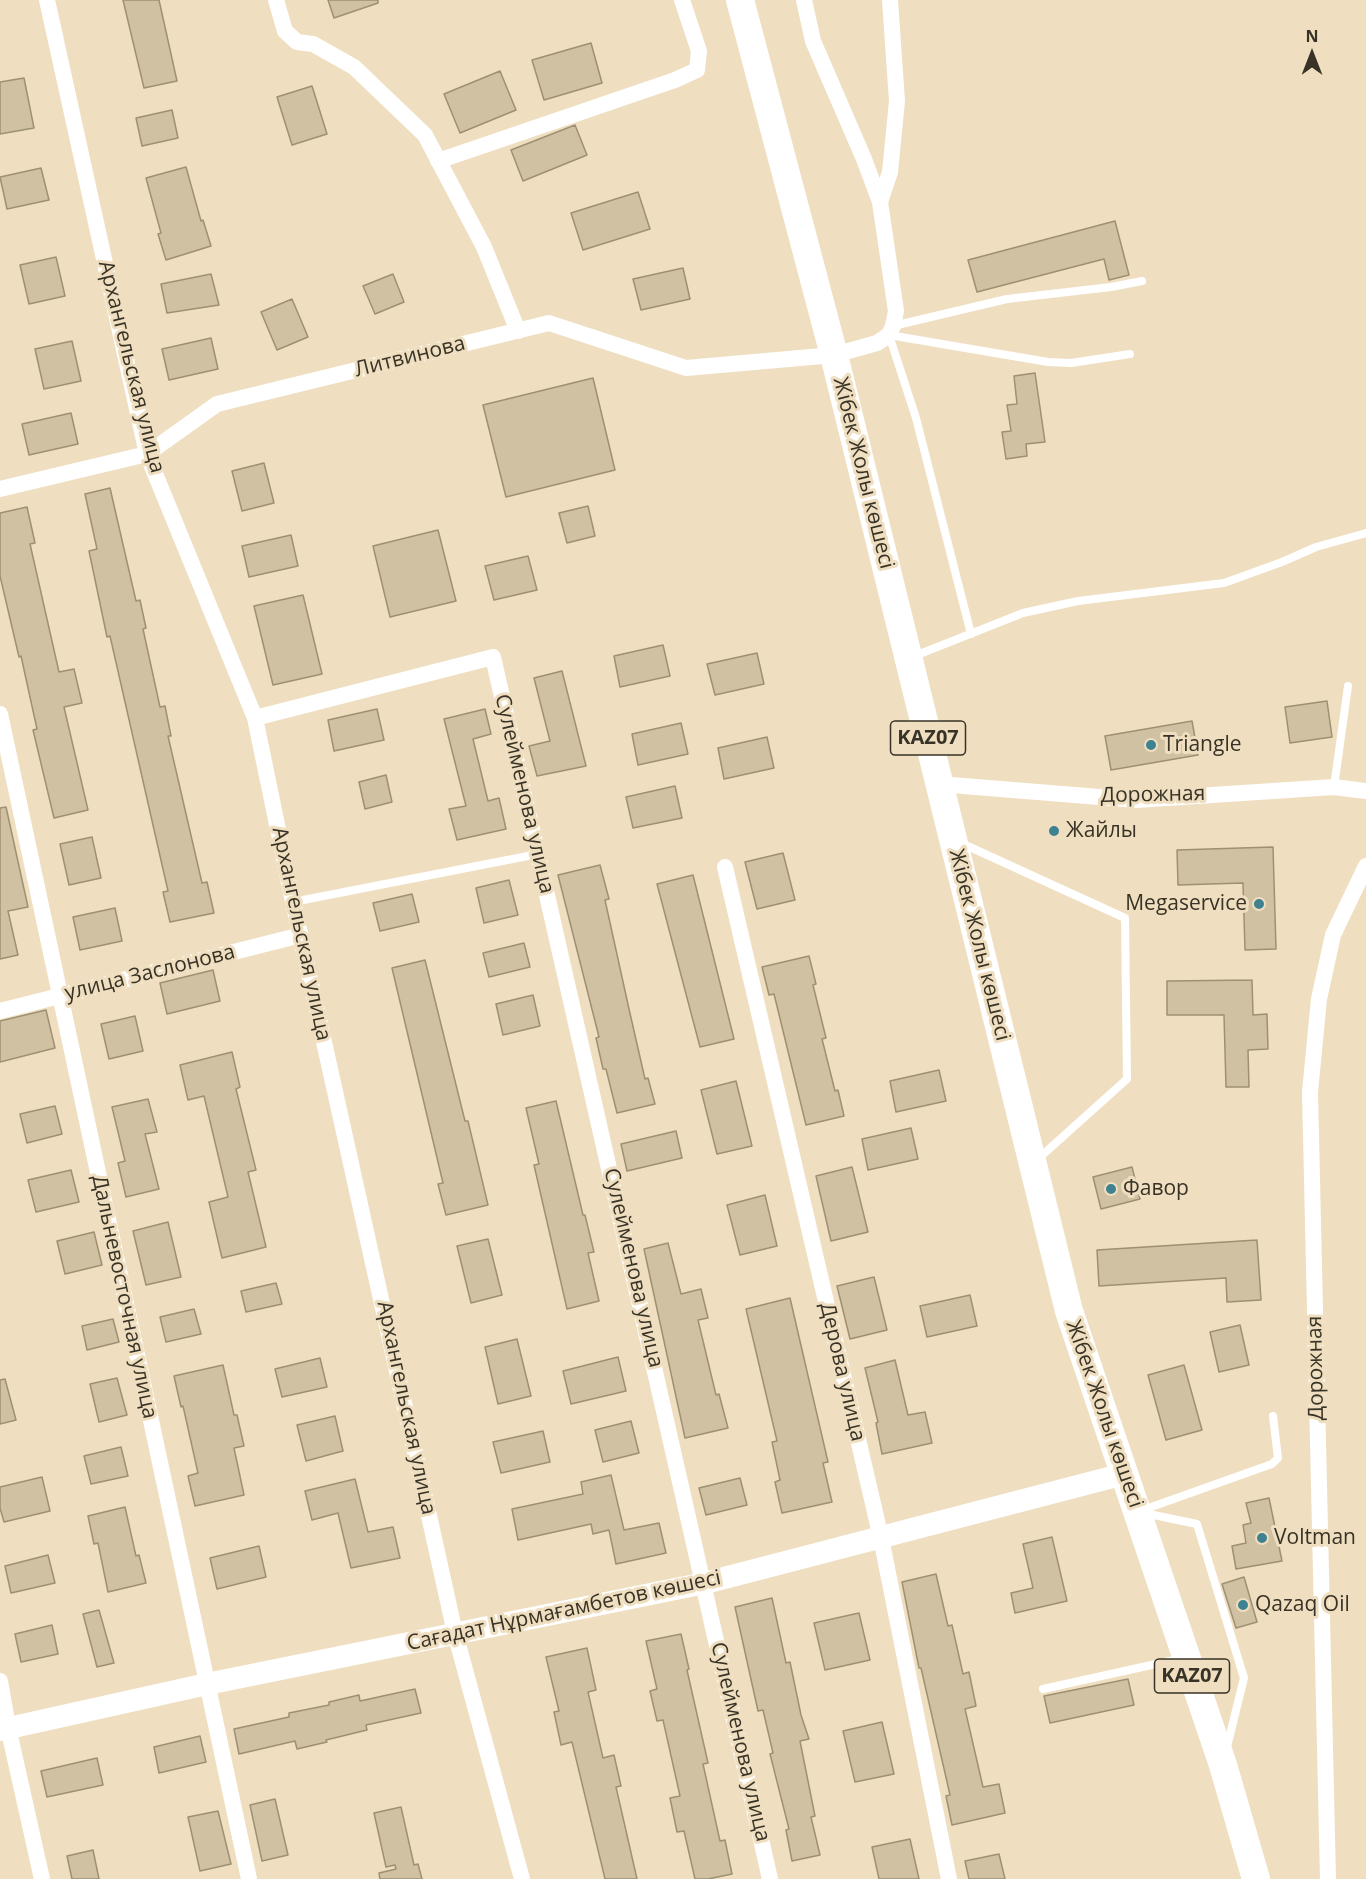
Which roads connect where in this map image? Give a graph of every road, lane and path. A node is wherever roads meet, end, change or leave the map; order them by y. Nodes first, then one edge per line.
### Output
1 (46, 0) edge
2 (276, 0) edge
3 (682, 0) edge
4 (740, 0) edge
5 (804, 0) edge
6 (890, 0) edge
7 (438, 161) junction
8 (880, 202) junction
9 (1142, 281) dead end
10 (891, 330) junction
11 (518, 331) junction
12 (1130, 354) dead end
13 (834, 355) junction
14 (147, 454) junction
15 (0, 489) edge
16 (1366, 533) edge
17 (971, 634) junction
18 (909, 658) junction
19 (1348, 686) dead end
20 (0, 714) edge
21 (255, 718) junction
22 (939, 784) junction
23 (1334, 786) junction
24 (1366, 791) edge
25 (953, 840) junction
26 (538, 854) junction
27 (1366, 866) edge
28 (725, 867) dead end
29 (293, 902) junction
30 (301, 934) junction
31 (59, 996) junction
32 (0, 1011) edge
33 (1033, 1163) junction
34 (1273, 1416) dead end
35 (1124, 1474) junction
36 (1137, 1512) junction
37 (881, 1538) junction
38 (705, 1583) junction
39 (455, 1633) junction
40 (1186, 1658) junction
41 (0, 1681) edge
42 (207, 1684) junction
43 (1043, 1689) dead end
44 (4, 1728) edge
45 (1223, 1765) junction
46 (42, 1879) edge
47 (249, 1879) edge
48 (522, 1879) edge
49 (770, 1879) edge
50 (949, 1879) edge
51 (1256, 1879) edge
52 (1328, 1879) edge

1 - 14 street, Архангельская улица
2 - 7 street
3 - 7 street
4 - 13 highway, Жібек Жолы көшесі / KAZ07
5 - 8 street
6 - 8 street
7 - 11 street
8 - 10 street
9 - 10 lane
10 - 12 lane
10 - 13 street, Литвинова
10 - 17 lane
11 - 13 street, Литвинова
11 - 14 street, Литвинова
13 - 18 highway, Жібек Жолы көшесі / KAZ07
14 - 15 street, Литвинова
14 - 21 street, Архангельская улица
16 - 17 lane
17 - 18 lane
18 - 22 highway, Жібек Жолы көшесі / KAZ07
19 - 23 lane
20 - 31 street, Дальневосточная улица
21 - 26 street, Сулейменова улица
21 - 29 street, Архангельская улица
22 - 23 street, Дорожная
22 - 25 highway, Жібек Жолы көшесі / KAZ07
23 - 24 street, Дорожная
25 - 33 highway, Жібек Жолы көшесі / KAZ07
25 - 33 lane
26 - 29 lane
26 - 38 street, Сулейменова улица
27 - 52 street, Дорожная
28 - 37 street, Дерова улица
29 - 30 street, Архангельская улица
30 - 31 street, улица Заслонова
30 - 39 street, Архангельская улица
31 - 32 street, улица Заслонова
31 - 42 street, Дальневосточная улица
33 - 35 highway, Жібек Жолы көшесі / KAZ07
34 - 36 lane
35 - 36 highway, Жібек Жолы көшесі / KAZ07
35 - 37 main road, Сағадат Нұрмағамбетов көшесі
36 - 40 highway, Жібек Жолы көшесі / KAZ07
36 - 45 lane
37 - 38 main road, Сағадат Нұрмағамбетов көшесі
37 - 50 street, Дерова улица
38 - 39 main road, Сағадат Нұрмағамбетов көшесі
38 - 49 street, Сулейменова улица
39 - 42 main road, Сағадат Нұрмағамбетов көшесі
39 - 48 street, Архангельская улица
40 - 43 lane
40 - 45 highway, Жібек Жолы көшесі / KAZ07
41 - 44 street
42 - 44 main road, Сағадат Нұрмағамбетов көшесі
42 - 47 street, Дальневосточная улица
44 - 46 street
45 - 51 highway, Жібек Жолы көшесі / KAZ07

